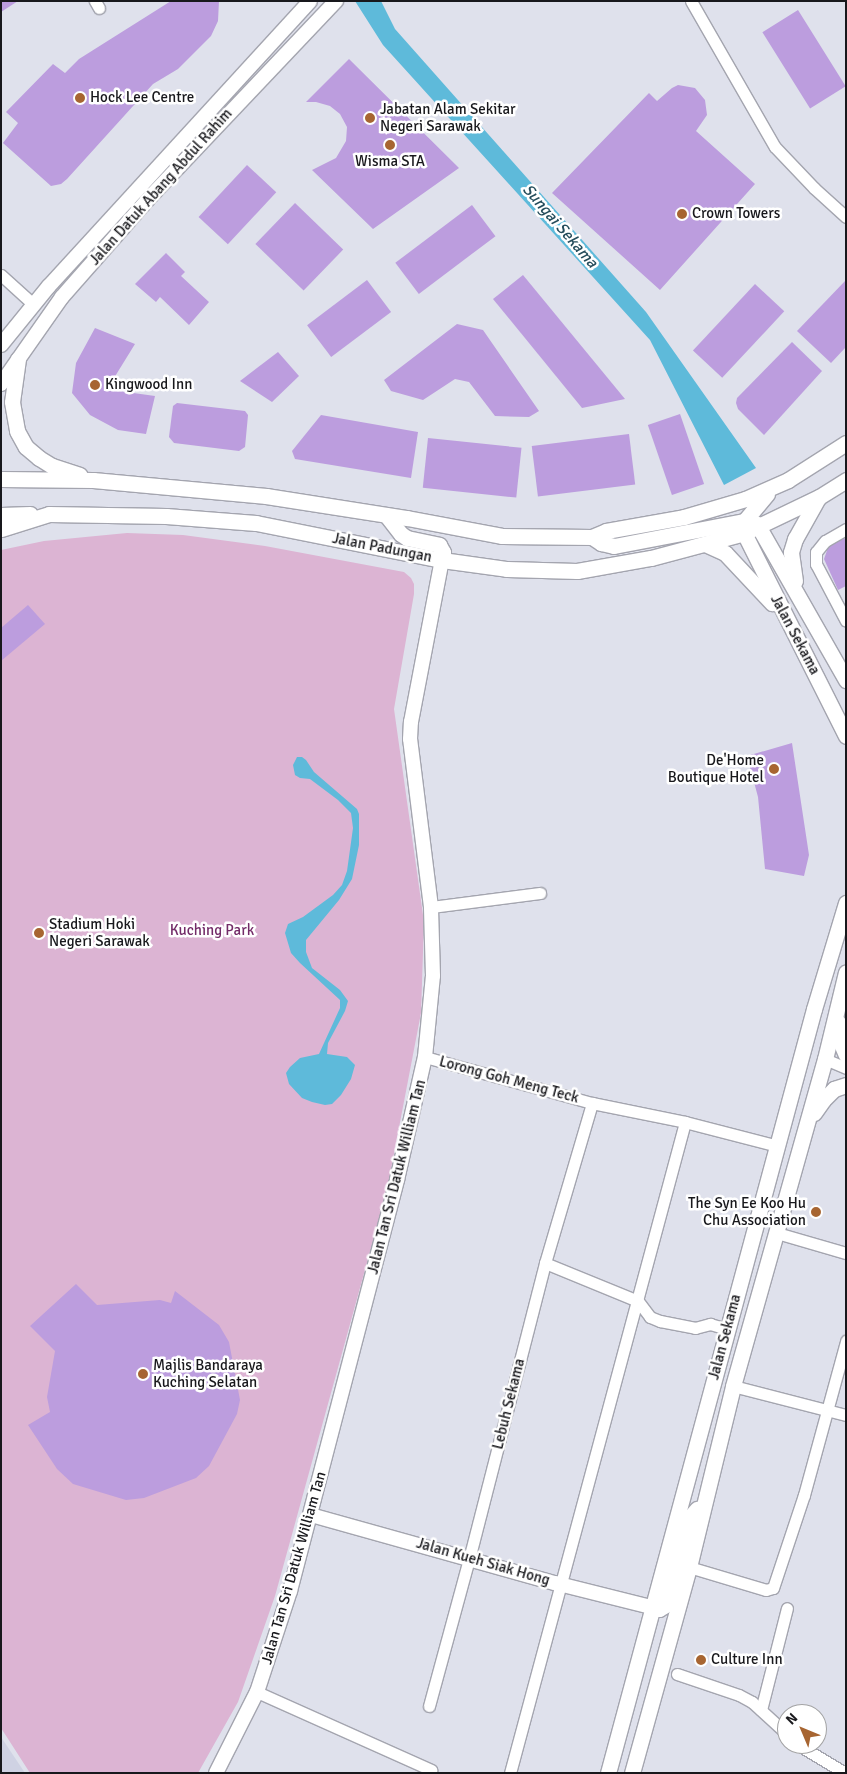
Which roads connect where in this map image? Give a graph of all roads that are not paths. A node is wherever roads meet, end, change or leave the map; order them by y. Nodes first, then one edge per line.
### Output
1 (310, 1) edge
2 (691, 1) edge
3 (336, 2) edge
4 (846, 217) edge
5 (1, 275) edge
6 (33, 304) junction
7 (1, 344) edge
8 (18, 359) junction
9 (1, 384) edge
10 (846, 443) edge
11 (1, 478) edge
12 (93, 480) junction
13 (846, 480) edge
14 (778, 485) junction
15 (819, 497) junction
16 (49, 514) junction
17 (386, 514) junction
18 (1, 515) edge
19 (760, 526) junction
20 (744, 527) junction
21 (1, 529) edge
22 (846, 529) edge
23 (592, 537) junction
24 (707, 545) junction
25 (442, 560) junction
26 (798, 594) junction
27 (784, 617) junction
28 (846, 621) edge
29 (846, 680) edge
30 (846, 736) edge
31 (540, 892) dead end
32 (846, 903) edge
33 (431, 907) junction
34 (845, 979) edge
35 (836, 1011) junction
36 (846, 1055) edge
37 (425, 1057) junction
38 (825, 1058) junction
39 (846, 1068) edge
40 (846, 1085) edge
41 (592, 1103) junction
42 (785, 1121) junction
43 (685, 1122) junction
44 (802, 1141) junction
45 (778, 1146) junction
46 (783, 1235) junction
47 (846, 1253) edge
48 (545, 1263) junction
49 (638, 1301) junction
50 (727, 1328) junction
51 (846, 1341) edge
52 (733, 1386) junction
53 (826, 1409) junction
54 (846, 1415) edge
55 (704, 1500) junction
56 (311, 1515) junction
57 (470, 1559) junction
58 (689, 1567) junction
59 (561, 1584) junction
60 (655, 1608) junction
61 (787, 1608) dead end
62 (677, 1674) dead end
63 (257, 1692) junction
64 (429, 1706) dead end
65 (761, 1710) junction
66 (777, 1725) edge
67 (814, 1754) edge
68 (431, 1770) dead end
69 (216, 1773) edge
70 (510, 1773) edge
71 (608, 1773) edge
72 (632, 1773) edge
73 (846, 1773) edge

1 - 6 street, Jalan Datuk Abang Abdul Rahim
2 - 4 street
3 - 8 street, Jalan Datuk Abang Abdul Rahim
5 - 6 street
6 - 7 street, Jalan Datuk Abang Abdul Rahim
8 - 9 street, Jalan Datuk Abang Abdul Rahim
8 - 12 main road
10 - 14 main road
11 - 12 main road
12 - 17 main road
13 - 15 main road, Jalan Padungan
14 - 20 main road
14 - 23 main road
15 - 19 main road, Jalan Padungan
15 - 26 main road
16 - 18 main road
16 - 21 main road, Jalan Padungan
16 - 25 main road, Jalan Padungan
17 - 23 main road
17 - 25 main road
19 - 20 main road, Jalan Padungan
19 - 26 main road, Jalan Sekama
20 - 23 main road
20 - 24 main road, Jalan Padungan
20 - 27 main road, Jalan Sekama
22 - 28 street
24 - 25 main road, Jalan Padungan
24 - 27 main road
25 - 33 street, Jalan Tan Sri Datuk William Tan
26 - 29 main road, Jalan Sekama
27 - 30 main road, Jalan Sekama
31 - 33 street
32 - 42 main road, Jalan Sekama
33 - 37 street, Jalan Tan Sri Datuk William Tan
34 - 35 main road, Jalan Sekama
35 - 36 main road
35 - 38 main road, Jalan Sekama
37 - 41 street, Lorong Goh Meng Teck
37 - 56 street, Jalan Tan Sri Datuk William Tan
38 - 39 street
38 - 42 main road
38 - 44 main road, Jalan Sekama
40 - 44 main road
41 - 43 street, Lorong Goh Meng Teck
41 - 48 street, Lebuh Sekama
42 - 45 main road, Jalan Sekama
43 - 45 street, Lorong Goh Meng Teck
43 - 49 street
44 - 46 main road, Jalan Sekama
45 - 50 main road, Jalan Sekama
46 - 47 street
46 - 52 main road, Jalan Sekama
48 - 49 street
48 - 57 street, Lebuh Sekama
49 - 50 street
49 - 59 street
50 - 60 main road, Jalan Sekama
51 - 53 street
52 - 53 street
52 - 55 main road, Jalan Sekama
53 - 54 street
53 - 58 street
55 - 58 main road, Jalan Sekama
55 - 60 main road
56 - 57 street, Jalan Kueh Siak Hong
56 - 63 street, Jalan Tan Sri Datuk William Tan
57 - 59 street, Jalan Kueh Siak Hong
57 - 64 street, Lebuh Sekama
58 - 72 main road, Jalan Sekama
59 - 60 street, Jalan Kueh Siak Hong
59 - 70 street
60 - 71 main road, Jalan Sekama
61 - 65 street
62 - 65 street
63 - 68 street
63 - 69 street, Jalan Tan Sri Datuk William Tan
65 - 66 street
67 - 73 street

